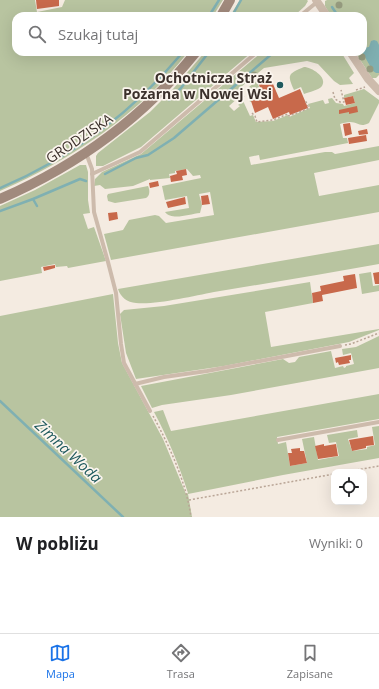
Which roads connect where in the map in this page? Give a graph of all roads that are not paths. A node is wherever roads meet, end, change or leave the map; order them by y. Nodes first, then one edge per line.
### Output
1 (230, 0) edge
2 (317, 1) edge
3 (223, 12) edge
4 (305, 12) edge
5 (324, 12) edge
6 (193, 56) edge
7 (252, 56) edge
8 (353, 56) edge
9 (379, 90) edge
10 (86, 153) junction
11 (92, 174) junction
12 (0, 198) edge
13 (340, 346) road end
14 (136, 384) junction
15 (150, 411) road end
16 (379, 422) edge
17 (278, 440) dead end

1 - 3 main road
2 - 4 lane
2 - 5 street
6 - 10 main road, GRODZISKA
7 - 11 lane
8 - 9 street
10 - 11 lane
10 - 12 main road, GRODZISKA
11 - 14 lane
13 - 14 lane
14 - 15 lane
16 - 17 lane

